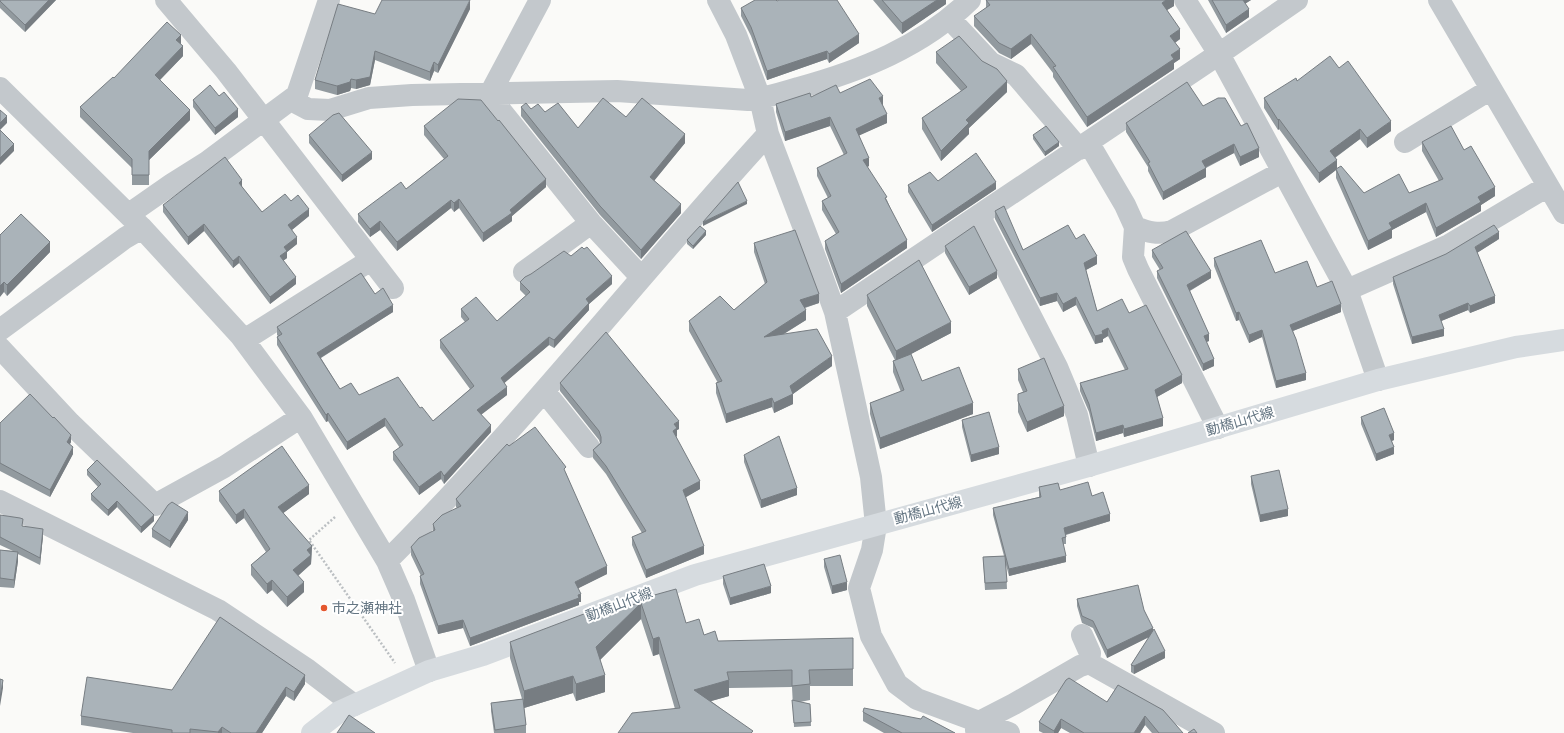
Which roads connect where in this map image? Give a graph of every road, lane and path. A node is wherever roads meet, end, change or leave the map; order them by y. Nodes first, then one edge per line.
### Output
1 (166, 0) edge
2 (329, 0) edge
3 (540, 0) edge
4 (718, 0) edge
5 (970, 0) edge
6 (1185, 0) edge
7 (1297, 0) edge
8 (1439, 0) edge
9 (950, 19) junction
10 (1219, 54) junction
11 (0, 88) edge
12 (1491, 89) junction
13 (490, 94) junction
14 (760, 98) junction
15 (291, 100) junction
16 (264, 121) junction
17 (768, 134) junction
18 (1405, 142) dead end
19 (1084, 146) junction
20 (1282, 172) junction
21 (1548, 186) junction
22 (1564, 213) edge
23 (979, 215) junction
24 (136, 221) junction
25 (591, 223) junction
26 (1135, 227) junction
27 (371, 260) junction
28 (524, 272) dead end
29 (641, 277) junction
30 (393, 288) dead end
31 (1347, 290) junction
32 (835, 312) junction
33 (0, 330) edge
34 (244, 340) junction
35 (1564, 340) edge
36 (0, 348) edge
37 (1378, 380) junction
38 (544, 391) junction
39 (301, 417) junction
40 (1218, 428) junction
41 (589, 447) dead end
42 (1088, 466) junction
43 (0, 501) edge
44 (339, 513) dead end
45 (876, 525) junction
46 (388, 560) junction
47 (1082, 635) dead end
48 (396, 663) dead end
49 (1090, 663) junction
50 (429, 671) junction
51 (354, 705) junction
52 (977, 727) edge
53 (312, 733) edge
54 (1009, 733) edge
55 (1214, 733) edge

1 - 16 street
2 - 15 street
3 - 13 street
4 - 14 street
5 - 9 street
6 - 10 street
7 - 10 street
8 - 12 street
9 - 14 street
9 - 19 street
10 - 19 street
10 - 20 street
11 - 24 street
12 - 18 street
12 - 21 street
13 - 14 street
13 - 15 street
13 - 25 street
14 - 17 street
15 - 16 street
16 - 24 street
16 - 27 street
17 - 29 street
17 - 32 street
19 - 23 street
19 - 26 street
20 - 26 street
20 - 31 street
21 - 22 street
21 - 31 street
23 - 32 street
23 - 42 street
24 - 33 street
24 - 34 street
25 - 28 street
25 - 29 street
26 - 40 street
27 - 30 street
27 - 34 street
29 - 38 street
31 - 37 street
32 - 45 street
34 - 39 street
35 - 37 main road, 動橋山代線
36 - 39 street
37 - 40 main road, 動橋山代線
38 - 41 street
38 - 46 street
39 - 46 street
40 - 42 main road, 動橋山代線
42 - 45 main road, 動橋山代線
43 - 51 street
44 - 48 path
45 - 50 main road, 動橋山代線
45 - 52 street
46 - 50 street
47 - 49 street
49 - 52 street
49 - 55 street
50 - 51 main road, 動橋山代線
51 - 53 main road, 動橋山代線
52 - 54 street

